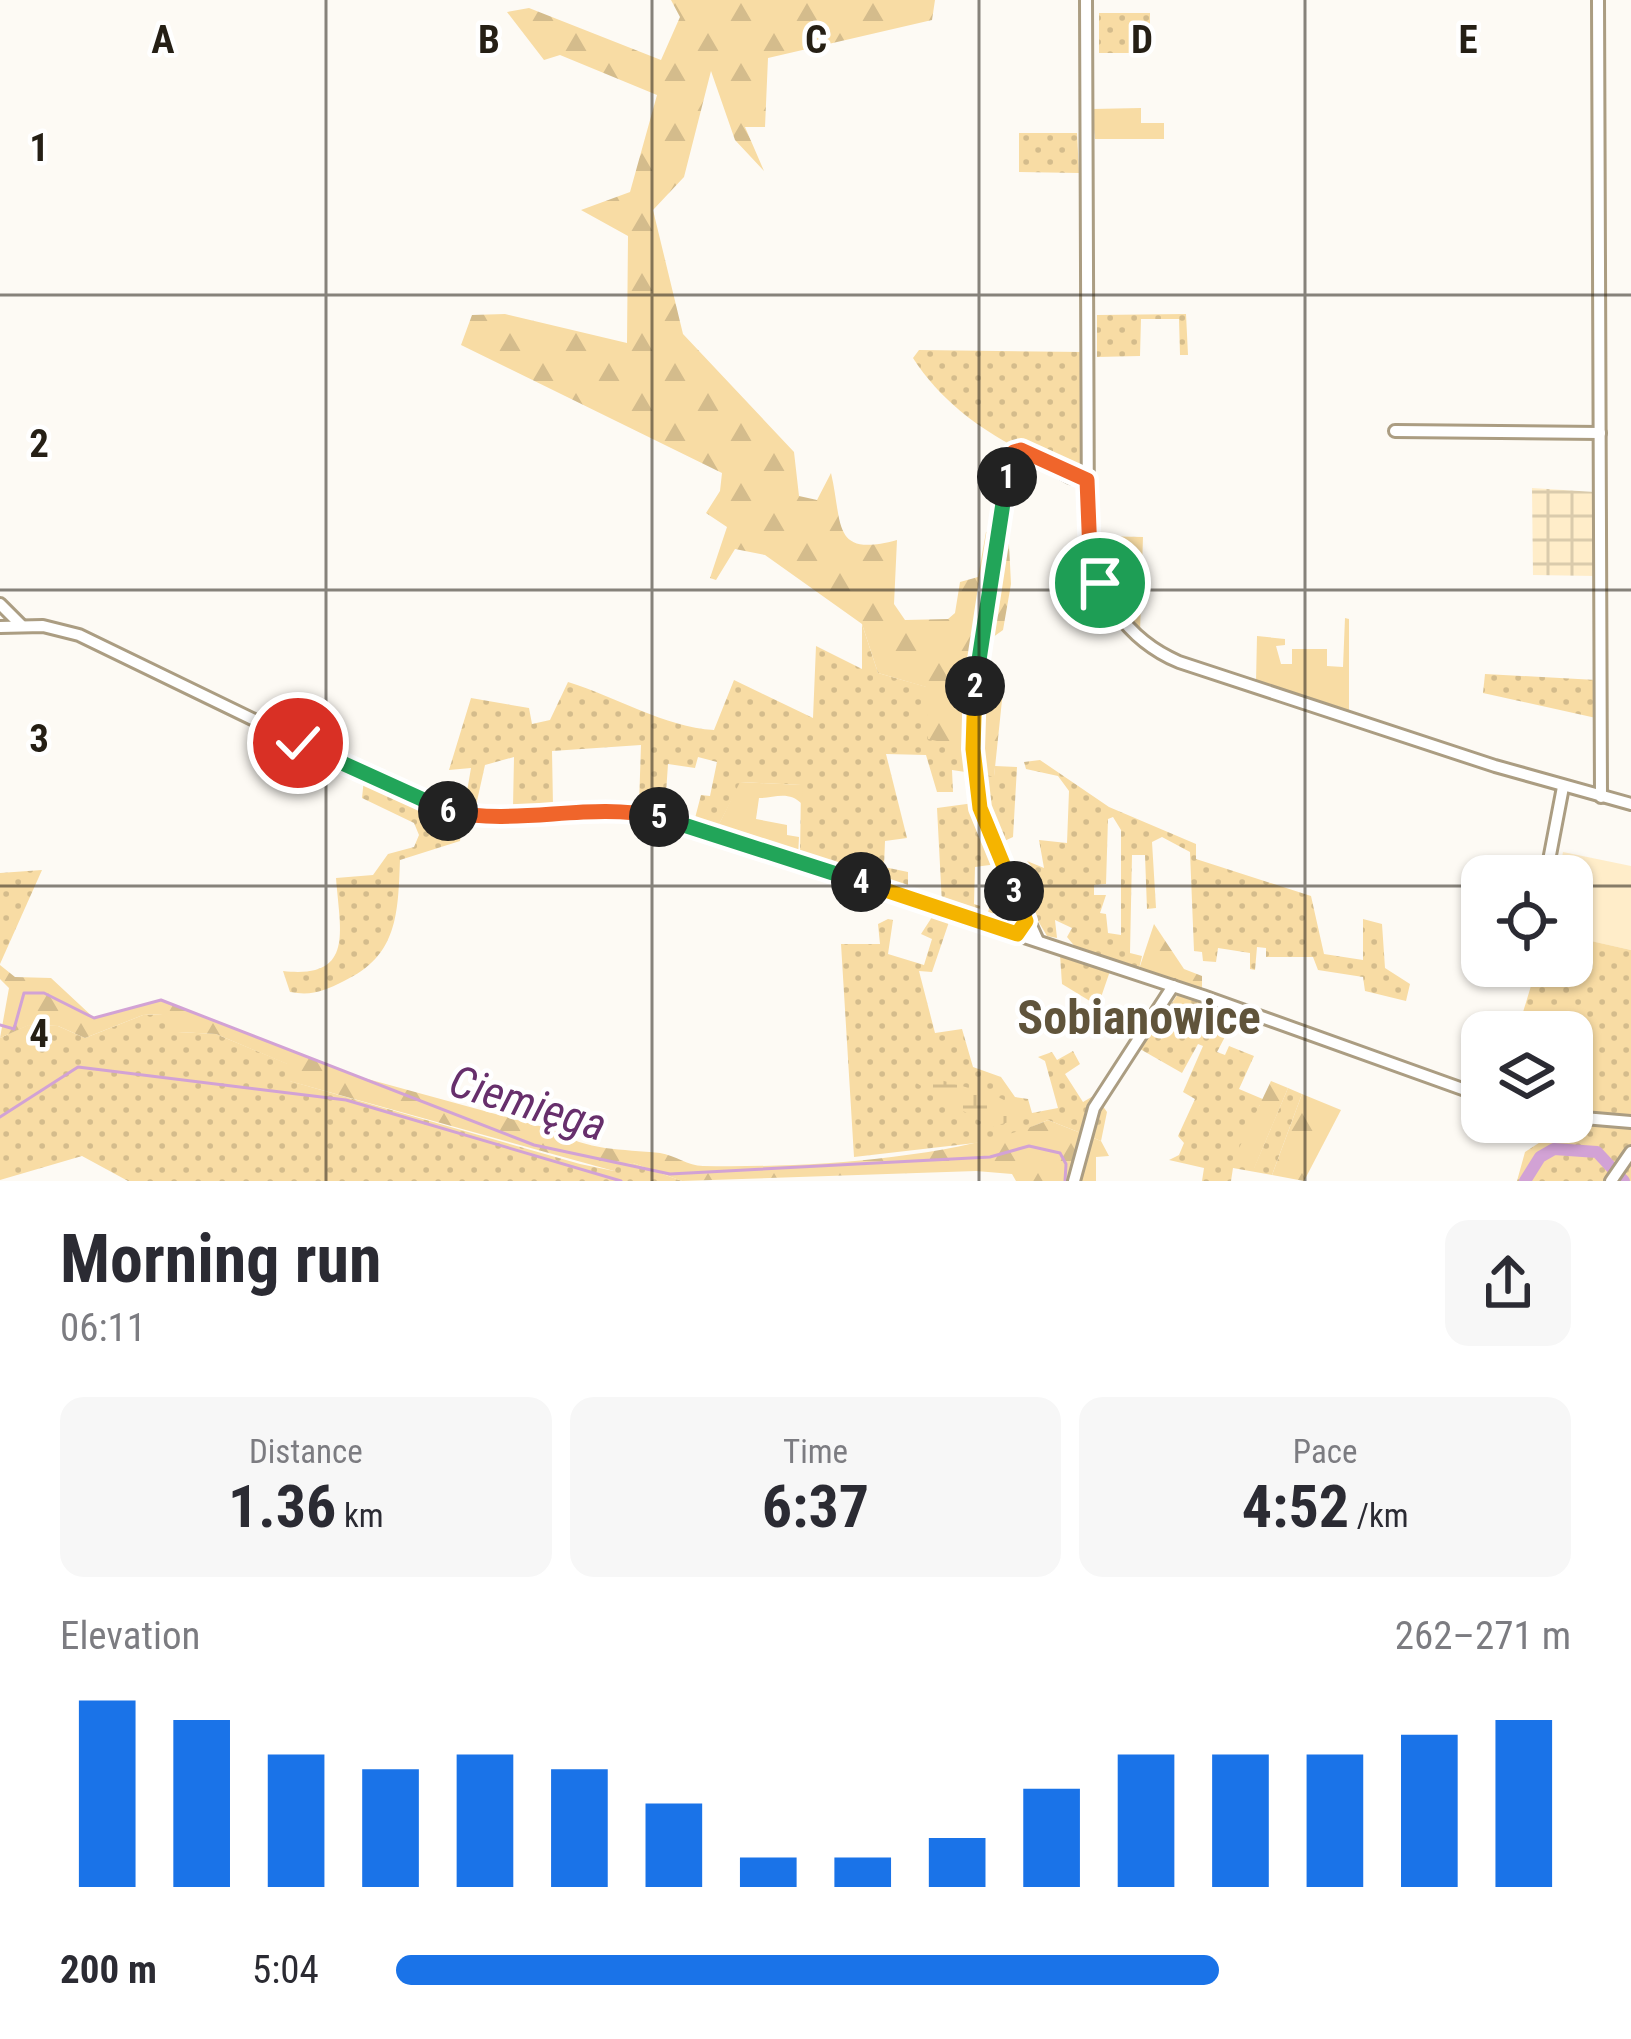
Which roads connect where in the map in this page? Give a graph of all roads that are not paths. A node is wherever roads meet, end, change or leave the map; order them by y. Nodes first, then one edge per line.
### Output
1 (1086, 0) edge
2 (1598, 0) edge
3 (1394, 431) dead end
4 (1600, 433) junction
5 (1087, 480) junction
6 (0, 604) edge
7 (21, 626) junction
8 (0, 627) edge
9 (1563, 788) junction
10 (1601, 797) junction
11 (1631, 804) edge
12 (1550, 855) edge
13 (1026, 921) junction
14 (1017, 934) junction
15 (1038, 941) junction
16 (1174, 986) junction
17 (1461, 1088) edge
18 (1593, 1118) edge
19 (1631, 1121) edge
20 (1630, 1154) edge
21 (1074, 1181) edge
22 (1611, 1181) edge

1 - 5 street
2 - 4 street
3 - 4 street
4 - 10 street
5 - 9 street
5 - 13 street
6 - 7 street
7 - 8 street
7 - 14 street
9 - 10 street
9 - 12 street
10 - 11 street
13 - 14 street
13 - 15 street
14 - 15 street
15 - 16 street
16 - 17 street
16 - 21 street
18 - 19 street
20 - 22 street

